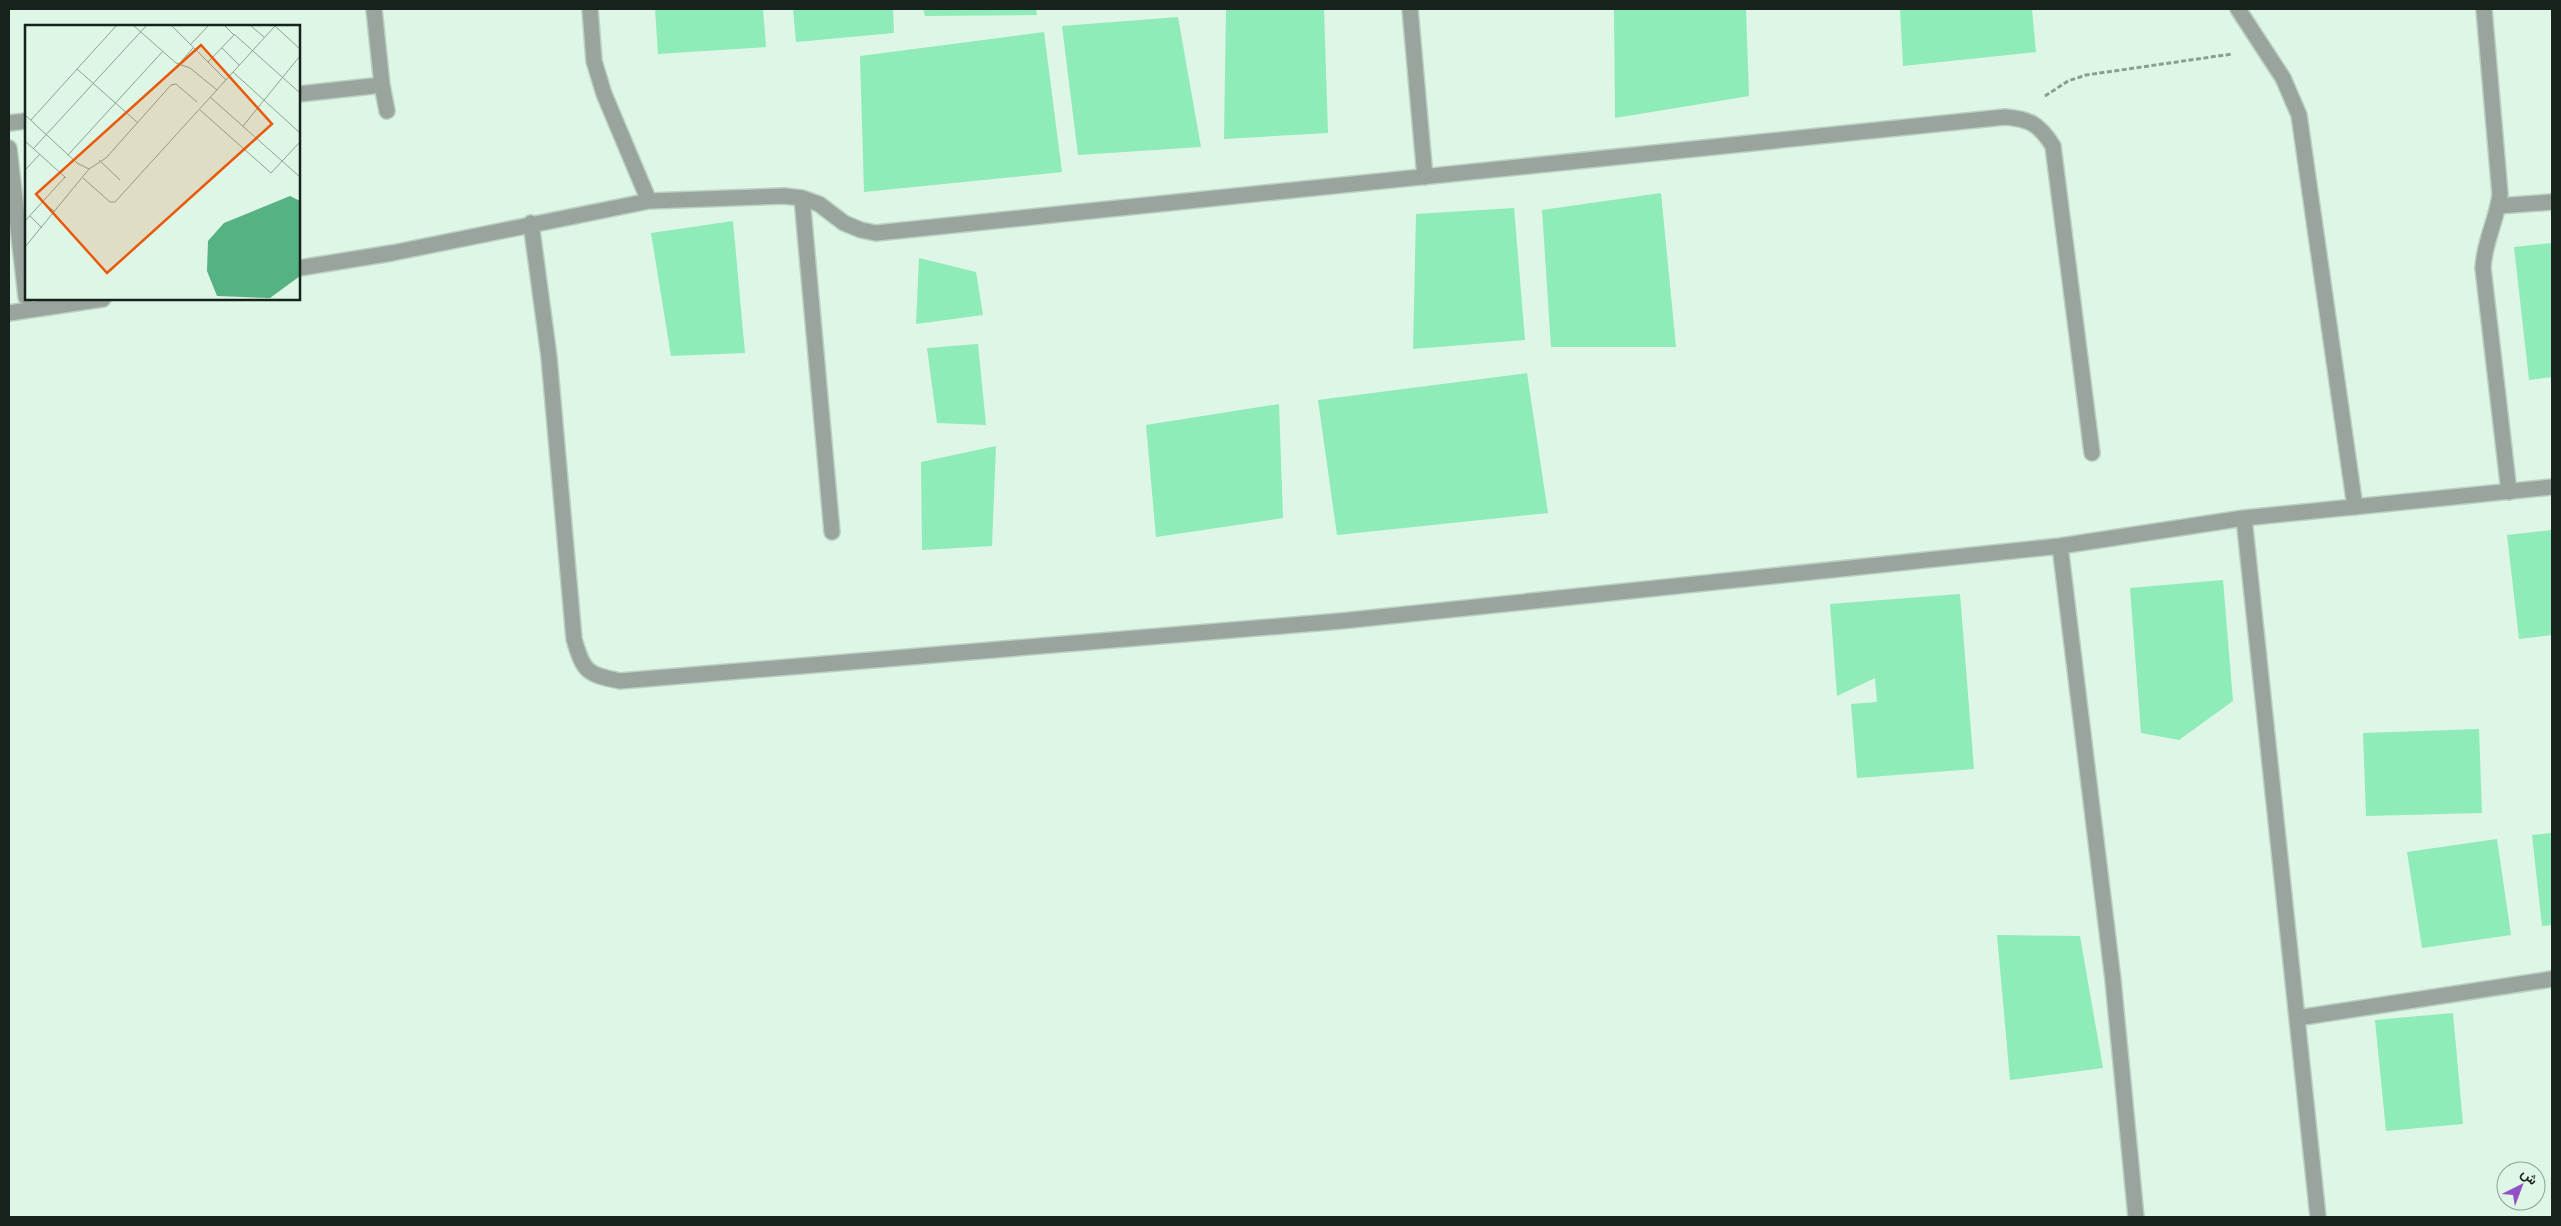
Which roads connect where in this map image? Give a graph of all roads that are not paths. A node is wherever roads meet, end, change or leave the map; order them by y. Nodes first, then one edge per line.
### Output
1 (374, 9) edge
2 (590, 9) edge
3 (1410, 9) edge
4 (2238, 9) edge
5 (2484, 9) edge
6 (382, 85) junction
7 (300, 94) edge
8 (387, 111) dead end
9 (25, 121) edge
10 (9, 123) edge
11 (9, 148) edge
12 (1425, 177) junction
13 (802, 198) junction
14 (649, 201) junction
15 (2552, 202) edge
16 (2498, 206) junction
17 (532, 223) junction
18 (300, 268) edge
19 (25, 285) edge
20 (78, 300) edge
21 (27, 302) edge
22 (9, 313) edge
23 (2092, 453) dead end
24 (2552, 487) edge
25 (2508, 492) junction
26 (2355, 507) junction
27 (2244, 518) junction
28 (832, 532) dead end
29 (2060, 546) junction
30 (2552, 979) edge
31 (2297, 1018) junction
32 (2136, 1217) edge
33 (2318, 1217) edge

1 - 6 street
2 - 14 street
3 - 12 street
4 - 26 street
5 - 16 street
6 - 7 street
6 - 8 street
9 - 10 street
11 - 19 street
12 - 13 street
12 - 23 street
13 - 14 street
13 - 28 street
14 - 17 street
15 - 16 street
16 - 25 street
17 - 18 street
17 - 29 street
20 - 21 street
21 - 22 street
24 - 25 street
25 - 26 street
26 - 27 street
27 - 29 street
27 - 31 street
29 - 32 street
30 - 31 street
31 - 33 street

